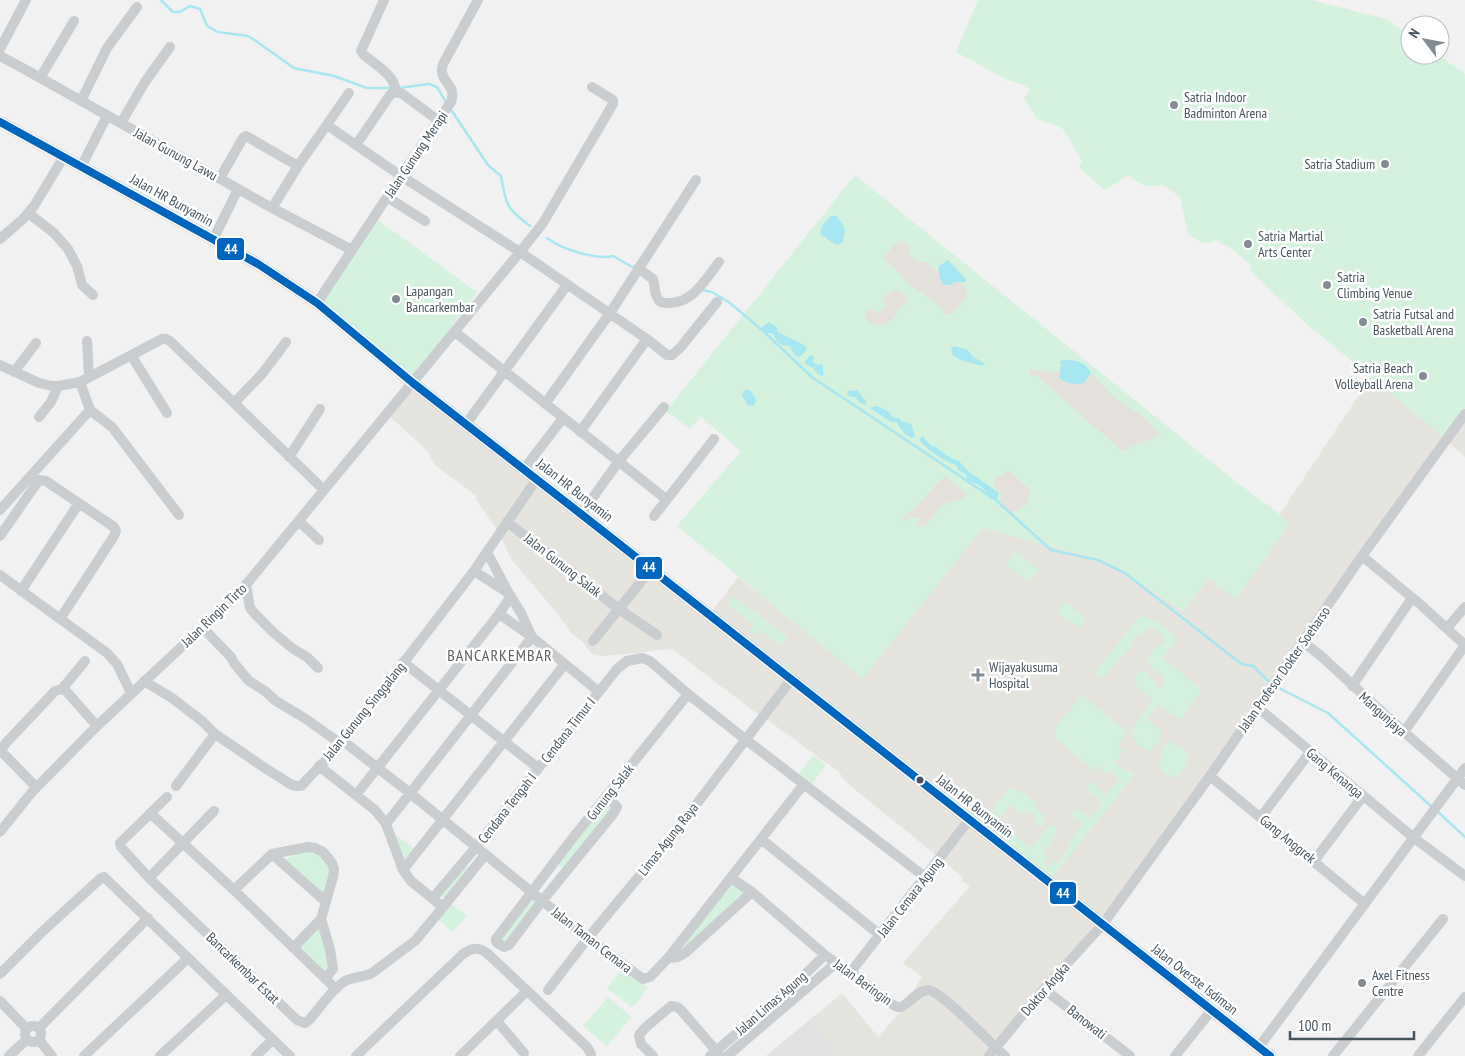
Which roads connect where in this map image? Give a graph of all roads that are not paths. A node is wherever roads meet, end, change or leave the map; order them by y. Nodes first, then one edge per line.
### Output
1 (26, 0) edge
2 (384, 0) edge
3 (478, 0) edge
4 (137, 6) dead end
5 (74, 21) dead end
6 (170, 47) dead end
7 (0, 49) edge
8 (0, 56) edge
9 (40, 78) junction
10 (592, 86) dead end
11 (396, 89) junction
12 (349, 93) dead end
13 (80, 101) junction
14 (107, 116) junction
15 (438, 121) junction
16 (0, 122) edge
17 (121, 123) junction
18 (327, 125) junction
19 (356, 145) junction
20 (63, 158) junction
21 (298, 166) junction
22 (80, 167) junction
23 (401, 176) junction
24 (220, 178) junction
25 (696, 180) dead end
26 (238, 189) junction
27 (387, 197) junction
28 (272, 208) junction
29 (28, 213) junction
30 (425, 221) dead end
31 (0, 238) edge
32 (213, 240) junction
33 (352, 250) junction
34 (520, 252) junction
35 (719, 262) dead end
36 (638, 268) junction
37 (567, 285) junction
38 (93, 295) dead end
39 (717, 302) dead end
40 (317, 303) junction
41 (610, 313) junction
42 (455, 332) junction
43 (647, 339) junction
44 (87, 341) dead end
45 (286, 342) dead end
46 (36, 343) dead end
47 (131, 356) junction
48 (0, 365) edge
49 (14, 372) junction
50 (504, 372) junction
51 (84, 380) junction
52 (413, 383) junction
53 (58, 386) junction
54 (234, 403) junction
55 (545, 404) junction
56 (664, 407) dead end
57 (320, 409) dead end
58 (90, 410) junction
59 (166, 413) dead end
60 (1465, 414) edge
61 (39, 417) dead end
62 (562, 418) junction
63 (466, 424) junction
64 (580, 432) junction
65 (714, 439) dead end
66 (289, 457) junction
67 (619, 461) junction
68 (524, 469) junction
69 (536, 480) junction
70 (324, 490) junction
71 (666, 499) junction
72 (79, 503) junction
73 (0, 510) edge
74 (581, 514) junction
75 (179, 515) dead end
76 (654, 516) dead end
77 (299, 521) junction
78 (507, 522) junction
79 (0, 536) edge
80 (319, 540) dead end
81 (487, 552) junction
82 (1362, 556) junction
83 (650, 569) junction
84 (474, 571) junction
85 (0, 575) edge
86 (246, 584) junction
87 (21, 591) junction
88 (509, 594) junction
89 (1412, 598) junction
90 (1465, 606) edge
91 (620, 609) junction
92 (499, 614) junction
93 (60, 619) junction
94 (202, 627) junction
95 (1447, 628) junction
96 (657, 635) dead end
97 (532, 637) junction
98 (593, 641) dead end
99 (1302, 642) junction
100 (1465, 645) edge
101 (85, 661) dead end
102 (403, 662) junction
103 (564, 664) junction
104 (318, 668) dead end
105 (144, 680) junction
106 (791, 680) junction
107 (1352, 686) junction
108 (62, 689) junction
109 (438, 690) junction
110 (598, 691) junction
111 (131, 693) junction
112 (688, 694) junction
113 (1257, 708) junction
114 (471, 715) junction
115 (97, 726) junction
116 (1404, 732) junction
117 (215, 734) junction
118 (745, 739) junction
119 (504, 741) junction
120 (342, 743) junction
121 (0, 751) edge
122 (1310, 752) junction
123 (319, 766) junction
124 (377, 768) junction
125 (538, 768) junction
126 (1465, 768) edge
127 (1210, 776) junction
128 (1461, 781) edge
129 (804, 784) junction
130 (176, 786) dead end
131 (36, 787) junction
132 (410, 793) junction
133 (356, 795) junction
134 (1363, 796) junction
135 (167, 797) dead end
136 (606, 797) junction
137 (214, 811) dead end
138 (150, 813) junction
139 (1261, 817) junction
140 (442, 820) junction
141 (969, 820) junction
142 (386, 824) junction
143 (0, 832) edge
144 (1414, 838) junction
145 (761, 839) junction
146 (184, 843) junction
147 (476, 847) junction
148 (272, 854) junction
149 (485, 854) junction
150 (1314, 861) junction
151 (403, 870) junction
152 (1465, 876) edge
153 (924, 877) junction
154 (149, 878) junction
155 (731, 878) junction
156 (234, 890) junction
157 (533, 892) junction
158 (752, 892) junction
159 (433, 898) junction
160 (542, 901) junction
161 (326, 902) junction
162 (1365, 904) junction
163 (443, 907) junction
164 (148, 918) junction
165 (321, 919) junction
166 (1442, 919) dead end
167 (1103, 924) junction
168 (880, 935) junction
169 (588, 938) junction
170 (293, 948) junction
171 (825, 956) junction
172 (187, 958) junction
173 (668, 958) junction
174 (836, 963) junction
175 (850, 973) junction
176 (0, 974) edge
177 (325, 979) junction
178 (800, 979) junction
179 (336, 988) junction
180 (807, 989) junction
181 (1044, 989) junction
182 (548, 990) dead end
183 (527, 991) junction
184 (226, 995) junction
185 (1465, 997) edge
186 (0, 1001) edge
187 (1211, 1011) junction
188 (757, 1016) junction
189 (497, 1021) junction
190 (764, 1025) junction
191 (26, 1028) junction
192 (39, 1028) junction
193 (26, 1040) junction
194 (39, 1040) junction
195 (272, 1040) junction
196 (1259, 1047) junction
197 (992, 1052) edge
198 (524, 1053) dead end
199 (716, 1054) edge
200 (9, 1056) edge
201 (52, 1056) edge
202 (84, 1056) edge
203 (160, 1056) edge
204 (256, 1056) edge
205 (290, 1056) edge
206 (356, 1056) edge
207 (460, 1056) edge
208 (591, 1056) edge
209 (653, 1056) edge
210 (727, 1056) edge
211 (1005, 1056) edge
212 (1130, 1056) edge
213 (1175, 1056) edge
214 (1270, 1056) edge
215 (1333, 1056) edge
216 (1418, 1056) edge

1 - 7 street
2 - 11 street
3 - 15 street, Jalan Gunung Merapi
4 - 13 street
5 - 9 street
6 - 17 street
8 - 9 street, Jalan Gunung Lawu
9 - 13 street, Jalan Gunung Lawu
10 - 34 street, Jalan Ringin Tirto
11 - 15 street
11 - 19 street
12 - 18 street
13 - 14 street, Jalan Gunung Lawu
14 - 17 street, Jalan Gunung Lawu
14 - 22 street
15 - 23 street, Jalan Gunung Merapi
16 - 20 main road, Jalan HR Bunyamin
17 - 24 street, Jalan Gunung Lawu
18 - 19 street
18 - 21 street
19 - 23 street
20 - 22 main road, Jalan HR Bunyamin
20 - 29 street
21 - 24 street
21 - 28 street
22 - 32 main road, Jalan HR Bunyamin
23 - 27 street, Jalan Gunung Merapi
23 - 34 street
24 - 26 street, Jalan Gunung Lawu
25 - 36 street
26 - 28 street, Jalan Gunung Lawu
26 - 32 street
27 - 30 street
27 - 33 street, Jalan Gunung Merapi
28 - 33 street, Jalan Gunung Lawu
29 - 31 street
29 - 38 street
32 - 40 main road, Jalan HR Bunyamin
33 - 40 street, Jalan Gunung Merapi
34 - 37 street
34 - 42 street, Jalan Ringin Tirto
35 - 36 street
36 - 41 street
37 - 41 street
37 - 50 street
39 - 43 street
40 - 52 main road, Jalan HR Bunyamin
41 - 43 street
41 - 55 street
42 - 50 street
42 - 52 street, Jalan Ringin Tirto
43 - 64 street
44 - 51 street
45 - 54 street
46 - 49 street
47 - 51 street
47 - 54 street
47 - 59 street
48 - 49 street
49 - 53 street
50 - 55 street
50 - 63 street
51 - 53 street
51 - 58 street
52 - 63 main road, Jalan HR Bunyamin
52 - 70 street, Jalan Ringin Tirto
53 - 61 street
54 - 66 street
55 - 62 street
56 - 67 street
57 - 66 street
58 - 73 street
58 - 75 street
60 - 82 street, Jalan Profesor Dokter Soeharso
62 - 64 street
62 - 68 street
63 - 68 main road, Jalan HR Bunyamin
64 - 67 street
65 - 71 street
66 - 70 street
67 - 71 street
67 - 74 street
68 - 69 main road, Jalan HR Bunyamin
69 - 74 main road, Jalan HR Bunyamin
69 - 78 street, Jalan Gunung Singgalang
70 - 77 street, Jalan Ringin Tirto
71 - 76 street
72 - 79 street
72 - 87 street
72 - 93 street
74 - 83 main road, Jalan HR Bunyamin
77 - 80 street
77 - 86 street, Jalan Ringin Tirto
78 - 81 street, Jalan Gunung Singgalang
78 - 91 street, Jalan Gunung Salak
81 - 84 street, Jalan Gunung Singgalang
81 - 88 street
82 - 89 street
82 - 99 street, Jalan Profesor Dokter Soeharso
83 - 91 street
83 - 106 main road, Jalan HR Bunyamin
84 - 88 street
84 - 102 street, Jalan Gunung Singgalang
85 - 87 street
86 - 94 street, Jalan Ringin Tirto
86 - 104 street
87 - 93 street
88 - 92 street
88 - 97 street
89 - 95 street
89 - 107 street
90 - 95 street
91 - 96 street, Jalan Gunung Salak
91 - 98 street
92 - 97 street
92 - 109 street
93 - 111 street
94 - 105 street, Jalan Ringin Tirto
94 - 120 street, Jalan Taman Cemara
95 - 100 street
97 - 103 street
97 - 114 street
99 - 107 street, Mangunjaya
99 - 113 street, Jalan Profesor Dokter Soeharso
100 - 116 street
101 - 108 street
102 - 109 street
102 - 120 street, Jalan Gunung Singgalang
103 - 110 street
103 - 119 street
105 - 111 street, Jalan Ringin Tirto
105 - 117 street, Jalan Gunung Singgalang
106 - 118 street, Limas Agung Raya
106 - 141 main road, Jalan HR Bunyamin
107 - 116 street, Mangunjaya
108 - 115 street
108 - 121 street
109 - 114 street
109 - 124 street
110 - 112 street, Cendana Timur I
110 - 125 street, Cendana Timur I
111 - 115 street, Jalan Ringin Tirto
112 - 118 street
112 - 136 street, Gunung Salak
113 - 122 street, Gang Kenanga
113 - 127 street, Jalan Profesor Dokter Soeharso
114 - 119 street
114 - 132 street
115 - 131 street, Jalan Ringin Tirto
116 - 128 street, Mangunjaya
117 - 123 street, Jalan Gunung Singgalang
117 - 130 street
118 - 129 street
118 - 169 street, Limas Agung Raya
119 - 125 street
119 - 140 street
120 - 123 street, Jalan Gunung Singgalang
120 - 124 street, Jalan Taman Cemara
121 - 131 street
122 - 134 street, Gang Kenanga
122 - 139 street
123 - 133 street
124 - 132 street, Jalan Taman Cemara
124 - 133 street
125 - 147 street, Cendana Tengah I
126 - 128 street
127 - 139 street, Gang Anggrek
127 - 167 street, Jalan Profesor Dokter Soeharso
128 - 144 street
129 - 145 street, Jalan Taman Cemara
129 - 153 street
131 - 143 street, Jalan Ringin Tirto
132 - 140 street, Jalan Taman Cemara
132 - 142 street
133 - 142 street
134 - 144 street, Gang Kenanga
134 - 150 street
135 - 138 street, Bancarkembar Estat
136 - 157 street, Gunung Salak
136 - 160 street
137 - 146 street
138 - 146 street
138 - 154 street, Bancarkembar Estat
139 - 150 street, Gang Anggrek
140 - 147 street, Jalan Taman Cemara
140 - 151 street
141 - 153 street, Jalan Cemara Agung
141 - 167 main road, Jalan HR Bunyamin
142 - 151 street
144 - 152 street, Gang Kenanga
144 - 162 street
145 - 155 street, Jalan Taman Cemara
145 - 168 street
146 - 154 street
146 - 156 street
147 - 149 street, Jalan Taman Cemara
147 - 159 street, Cendana Tengah I
148 - 156 street
148 - 161 street
148 - 161 street
149 - 157 street, Jalan Taman Cemara
149 - 163 street, Bancarkembar Estat
150 - 162 street, Gang Anggrek
151 - 159 street
153 - 168 street, Jalan Cemara Agung
154 - 179 street, Bancarkembar Estat
155 - 158 street, Jalan Beringin
155 - 173 street, Jalan Taman Cemara
156 - 170 street
157 - 160 street, Jalan Taman Cemara
157 - 160 street, Gunung Salak
158 - 171 street, Jalan Beringin
158 - 173 street
159 - 163 street
160 - 169 street, Jalan Taman Cemara
161 - 165 street
162 - 196 street
163 - 179 street, Bancarkembar Estat
164 - 172 street
164 - 176 street
164 - 192 street
165 - 170 street
165 - 177 street
166 - 215 street
167 - 181 street, Doktor Angka
167 - 187 main road, Jalan Overste Isdiman
168 - 175 street, Jalan Cemara Agung
169 - 173 street, Jalan Taman Cemara
169 - 182 street, Limas Agung Raya
170 - 177 street
171 - 174 street, Jalan Beringin
171 - 178 street, Jalan Limas Agung
172 - 184 street
172 - 202 street
174 - 175 street, Jalan Beringin
174 - 180 street, Jalan Limas Agung
175 - 197 street, Jalan Beringin
177 - 179 street
178 - 180 street
178 - 188 street, Jalan Limas Agung
180 - 190 street, Jalan Limas Agung
181 - 197 street, Doktor Angka
181 - 212 street, Banowati
183 - 189 street
183 - 206 street
183 - 208 street
184 - 195 street
184 - 203 street
185 - 216 street
186 - 191 street
187 - 196 main road, Jalan Overste Isdiman
187 - 213 street
188 - 190 street
188 - 199 street, Jalan Limas Agung
189 - 198 street
189 - 207 street
190 - 210 street, Jalan Limas Agung
191 - 192 street
191 - 193 street
192 - 194 street
193 - 194 street
193 - 200 street
194 - 201 street
195 - 204 street
195 - 205 street
196 - 214 main road, Jalan Overste Isdiman
197 - 211 street
199 - 209 street, Jalan Limas Agung

